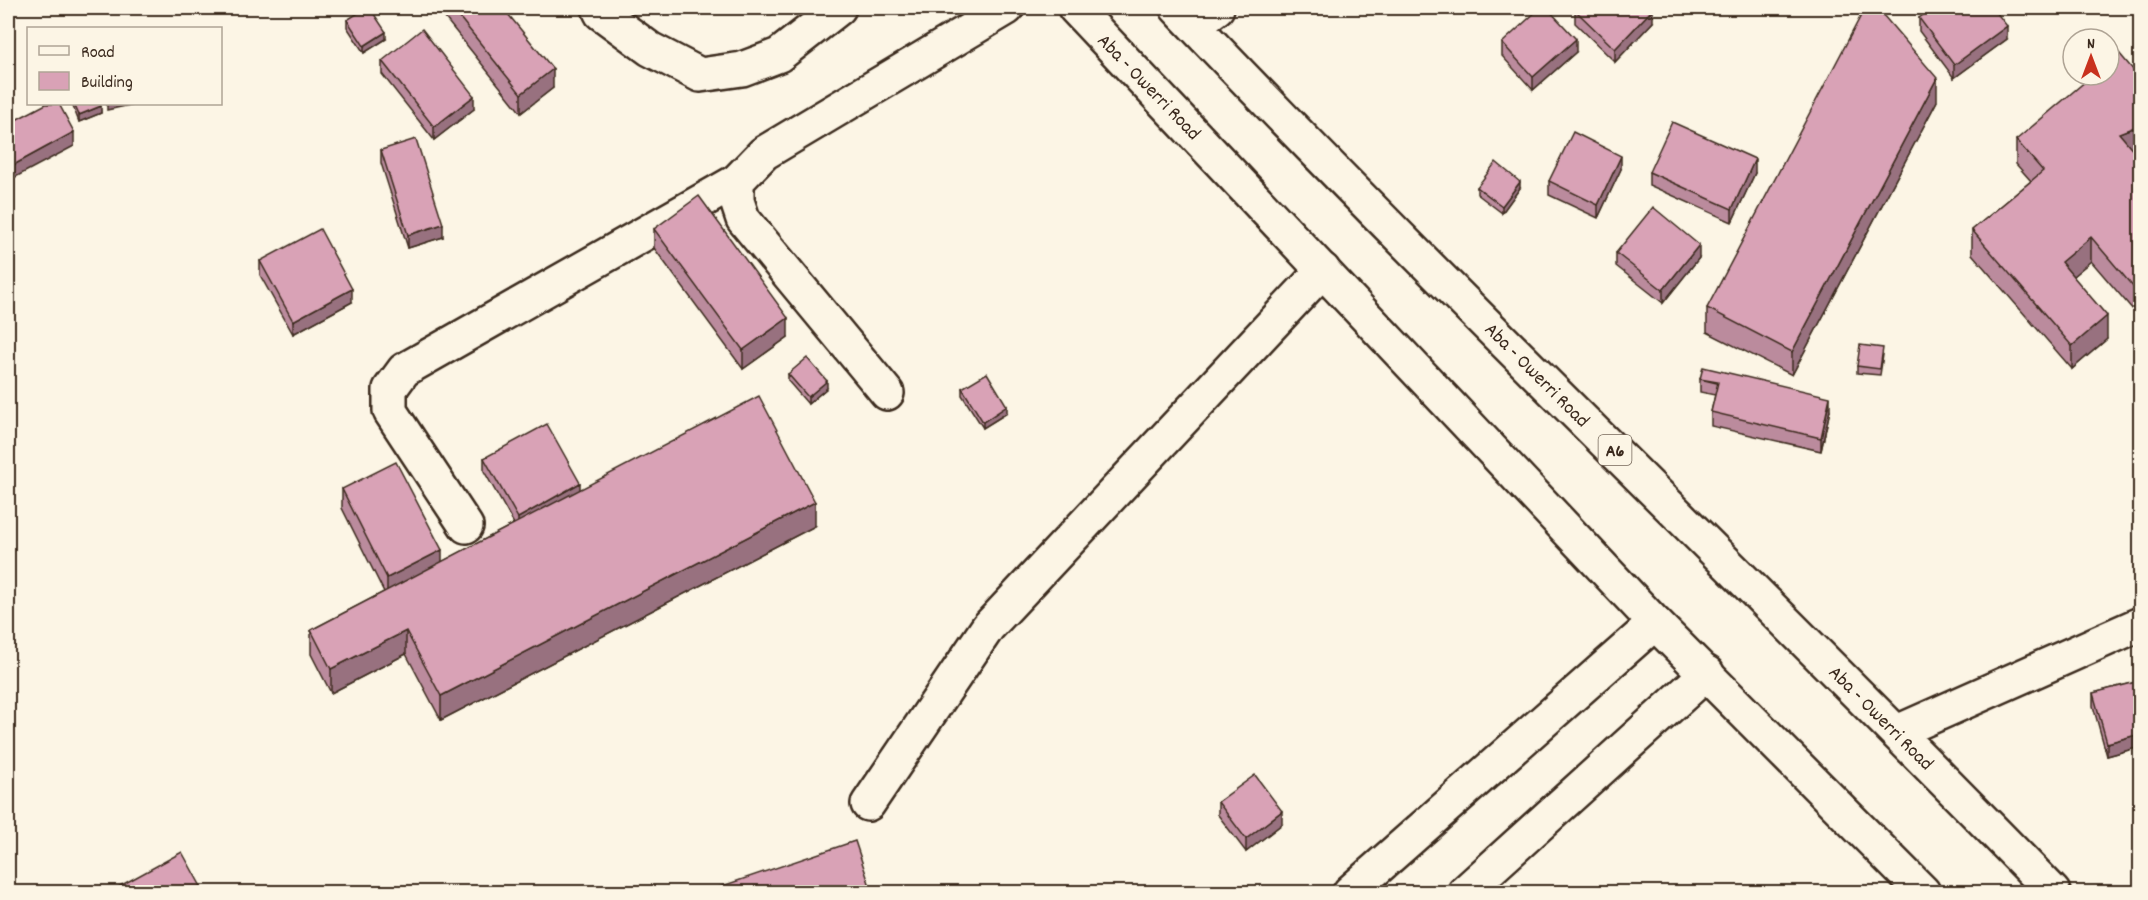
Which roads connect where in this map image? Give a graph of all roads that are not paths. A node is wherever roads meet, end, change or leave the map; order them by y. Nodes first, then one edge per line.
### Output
1 (599, 8) edge
2 (839, 8) edge
3 (1007, 8) edge
4 (1075, 8) edge
5 (1196, 13) edge
6 (737, 181) junction
7 (1323, 270) junction
8 (887, 393) dead end
9 (466, 526) dead end
10 (1655, 623) junction
11 (2140, 624) edge
12 (1707, 673) junction
13 (1897, 732) junction
14 (867, 804) dead end
15 (1350, 892) edge
16 (1465, 892) edge
17 (1923, 892) edge
18 (2053, 892) edge

1 - 2 main road
3 - 6 main road
4 - 7 main road, Aba - Owerri Road
5 - 13 main road, Aba - Owerri Road / A6
6 - 8 main road
6 - 9 main road
7 - 10 main road, Aba - Owerri Road
7 - 14 main road
10 - 12 main road, Aba - Owerri Road
10 - 15 main road
11 - 13 main road
12 - 16 main road
12 - 17 main road, Aba - Owerri Road
13 - 18 main road, Aba - Owerri Road / A6

